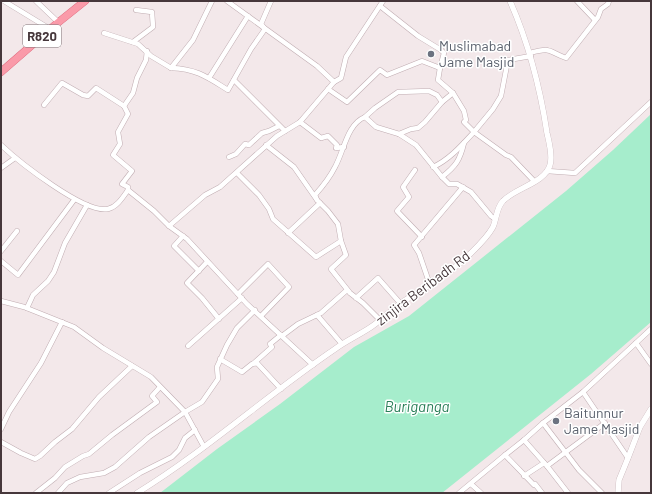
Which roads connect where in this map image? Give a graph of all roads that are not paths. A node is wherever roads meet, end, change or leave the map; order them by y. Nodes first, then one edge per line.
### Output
1 (4, 1) edge
2 (36, 1) edge
3 (85, 1) edge
4 (212, 1) edge
5 (227, 1) edge
6 (272, 1) edge
7 (383, 1) edge
8 (510, 1) edge
9 (577, 1) edge
10 (609, 1) edge
11 (380, 6) junction
12 (136, 10) dead end
13 (248, 16) junction
14 (595, 20) junction
15 (58, 22) junction
16 (261, 24) junction
17 (50, 29) junction
18 (104, 33) dead end
19 (132, 42) junction
20 (147, 51) junction
21 (530, 54) junction
22 (171, 68) junction
23 (440, 68) junction
24 (1, 72) edge
25 (209, 78) junction
26 (234, 80) junction
27 (334, 82) junction
28 (328, 89) junction
29 (453, 93) junction
30 (442, 102) junction
31 (651, 102) edge
32 (44, 105) dead end
33 (124, 106) junction
34 (366, 117) junction
35 (300, 122) junction
36 (279, 126) junction
37 (284, 132) junction
38 (474, 132) junction
39 (399, 134) junction
40 (464, 143) junction
41 (1, 145) edge
42 (266, 145) junction
43 (344, 147) junction
44 (229, 157) dead end
45 (15, 158) junction
46 (433, 167) junction
47 (1, 168) edge
48 (414, 170) dead end
49 (547, 171) junction
50 (237, 172) junction
51 (442, 177) junction
52 (534, 182) junction
53 (463, 187) junction
54 (128, 190) junction
55 (74, 200) dead end
56 (318, 201) junction
57 (87, 205) junction
58 (495, 219) junction
59 (169, 226) junction
60 (17, 231) dead end
61 (288, 233) junction
62 (183, 236) junction
63 (422, 237) junction
64 (341, 241) junction
65 (1, 251) edge
66 (1, 261) edge
67 (207, 262) junction
68 (198, 271) junction
69 (430, 285) junction
70 (347, 290) junction
71 (238, 294) junction
72 (242, 298) junction
73 (356, 298) junction
74 (1, 301) edge
75 (401, 304) junction
76 (27, 308) junction
77 (255, 310) junction
78 (317, 315) junction
79 (261, 316) junction
80 (219, 319) junction
81 (380, 320) junction
82 (62, 322) junction
83 (651, 330) edge
84 (282, 336) junction
85 (636, 343) junction
86 (342, 344) junction
87 (188, 346) dead end
88 (220, 359) junction
89 (254, 363) junction
90 (651, 364) edge
91 (313, 365) junction
92 (132, 366) junction
93 (160, 387) junction
94 (281, 389) junction
95 (583, 392) junction
96 (651, 409) edge
97 (185, 412) junction
98 (3, 420) edge
99 (543, 423) junction
100 (605, 423) junction
101 (1, 429) edge
102 (195, 430) junction
103 (524, 440) junction
104 (1, 442) edge
105 (204, 447) junction
106 (567, 453) junction
107 (505, 455) junction
108 (628, 458) junction
109 (546, 465) junction
110 (524, 476) junction
111 (471, 484) junction
112 (36, 493) edge
113 (58, 493) edge
114 (109, 493) edge
115 (137, 493) edge
116 (459, 493) edge
117 (481, 493) edge
118 (542, 493) edge
119 (568, 493) edge
120 (602, 493) edge
121 (618, 493) edge

1 - 17 street
2 - 15 street
3 - 15 main road, R820
4 - 22 street
5 - 13 street
6 - 16 street
7 - 11 street
8 - 21 street
9 - 14 street
10 - 14 street
11 - 23 street
11 - 27 street
12 - 19 street
13 - 16 street
13 - 25 street
14 - 21 street
15 - 17 main road, R820
16 - 26 street
16 - 27 street
17 - 24 main road, R820
18 - 19 street
19 - 20 street
20 - 22 street
20 - 33 street
21 - 38 street
21 - 49 street
22 - 25 street
23 - 28 street
23 - 29 street
25 - 26 street
26 - 36 street
27 - 28 street
28 - 35 street
29 - 30 street
29 - 38 street
30 - 34 street
30 - 39 street
31 - 49 street
32 - 33 street
33 - 54 street
34 - 39 street
34 - 43 street
35 - 37 street
35 - 43 street
36 - 37 street
36 - 44 street
37 - 42 street
38 - 40 street
38 - 52 street
39 - 46 street
40 - 46 street
40 - 51 street
41 - 45 street
42 - 50 street
42 - 56 street
43 - 56 street
45 - 47 street
45 - 57 street
46 - 51 street
48 - 63 street
49 - 52 street, zinjira Beribadh Rd
50 - 59 street
50 - 61 street
51 - 53 street
52 - 58 street, zinjira Beribadh Rd
53 - 58 street
53 - 63 street
54 - 57 street
54 - 59 street
55 - 66 street
56 - 61 street
56 - 64 street
57 - 76 street
58 - 69 street, zinjira Beribadh Rd
59 - 62 street
60 - 65 street
61 - 64 street
62 - 67 street
62 - 68 street
63 - 69 street
64 - 70 street
67 - 68 street
67 - 71 street
68 - 80 street
69 - 75 street, zinjira Beribadh Rd
70 - 73 street
70 - 78 street
71 - 72 street
71 - 79 street
72 - 77 street
72 - 80 street
73 - 75 street
73 - 81 street
74 - 76 street
75 - 81 street, zinjira Beribadh Rd
76 - 82 street
77 - 79 street
77 - 88 street
78 - 84 street
78 - 86 street
79 - 84 street
80 - 87 street
81 - 86 street, zinjira Beribadh Rd
82 - 92 street
82 - 98 street
83 - 85 street
84 - 89 street
84 - 91 street
85 - 90 street
85 - 95 street
86 - 91 street, zinjira Beribadh Rd
88 - 89 street
88 - 97 street
89 - 94 street
91 - 94 street, zinjira Beribadh Rd
92 - 93 street
92 - 104 street
93 - 97 street
93 - 112 street
94 - 105 street, zinjira Beribadh Rd
95 - 99 street
95 - 100 street
96 - 108 street
97 - 102 street
97 - 113 street
98 - 101 street
99 - 103 street
99 - 106 street
100 - 106 street
100 - 108 street
102 - 105 street
102 - 114 street
103 - 107 street
103 - 109 street
105 - 115 street, zinjira Beribadh Rd
106 - 109 street
106 - 120 street
107 - 110 street
107 - 111 street
108 - 121 street
109 - 110 street
109 - 119 street
110 - 118 street
111 - 116 street
111 - 117 street

